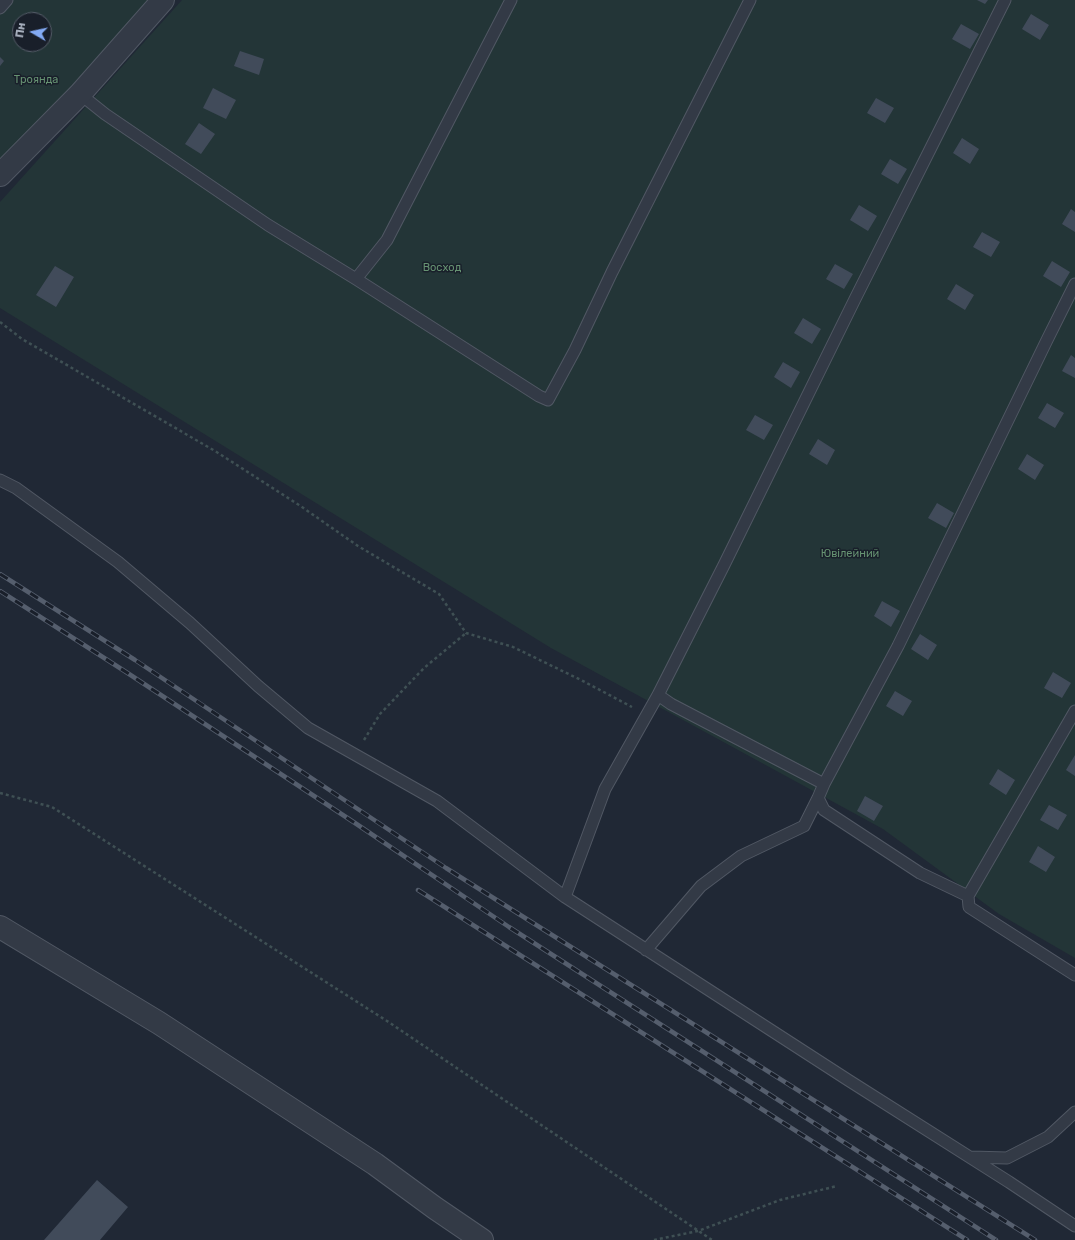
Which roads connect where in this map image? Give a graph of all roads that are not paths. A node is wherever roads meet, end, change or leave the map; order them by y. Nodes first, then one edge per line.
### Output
1 (7, 0) edge
2 (163, 0) edge
3 (511, 0) edge
4 (750, 0) edge
5 (1005, 0) edge
6 (0, 8) edge
7 (80, 94) junction
8 (0, 174) edge
9 (356, 279) junction
10 (1075, 284) edge
11 (0, 480) edge
12 (658, 695) junction
13 (1075, 711) edge
14 (824, 784) junction
15 (818, 798) junction
16 (968, 896) junction
17 (565, 897) junction
18 (0, 927) edge
19 (646, 950) junction
20 (1075, 975) edge
21 (1075, 1112) edge
22 (970, 1157) junction
23 (1075, 1226) edge
24 (474, 1238) edge

1 - 6 lane
2 - 7 street
3 - 9 lane
4 - 9 lane
5 - 12 lane
7 - 8 street
7 - 9 lane
10 - 14 lane
11 - 17 lane
12 - 14 lane
12 - 17 lane
13 - 16 lane
14 - 15 lane
15 - 16 lane
15 - 19 lane
16 - 20 lane
17 - 19 lane
18 - 24 street
19 - 22 lane
21 - 22 lane
22 - 23 lane

